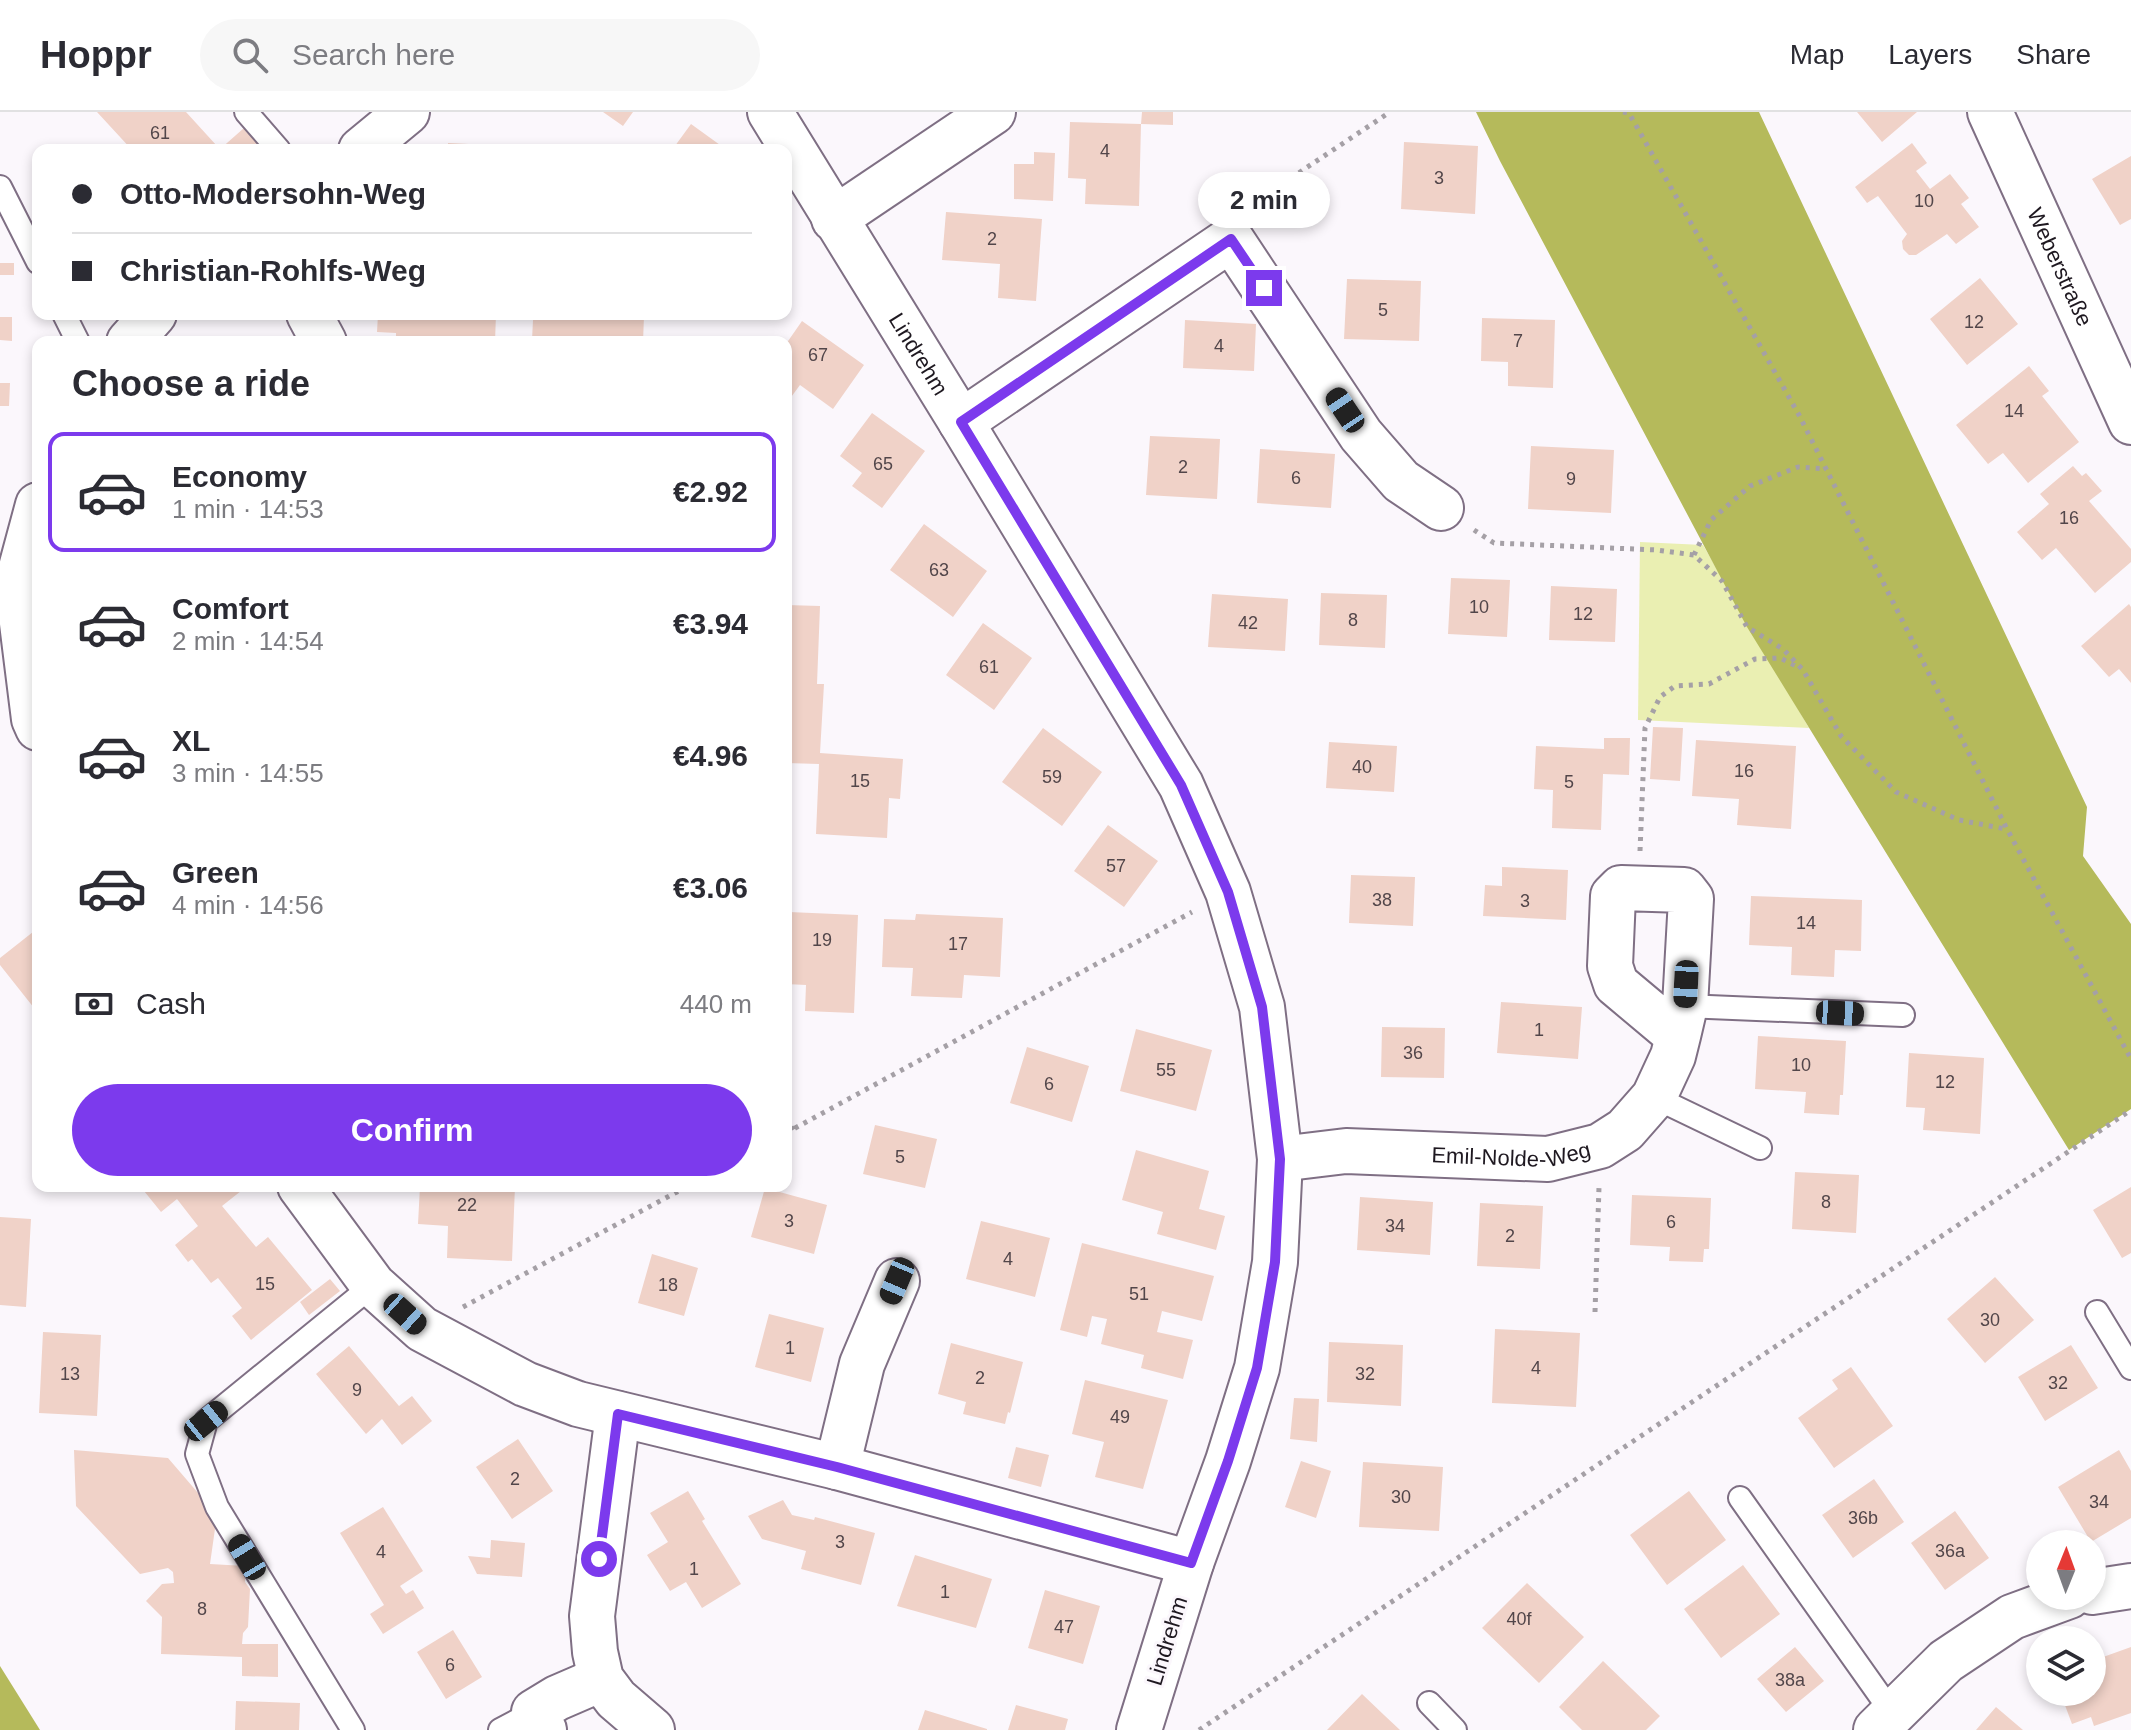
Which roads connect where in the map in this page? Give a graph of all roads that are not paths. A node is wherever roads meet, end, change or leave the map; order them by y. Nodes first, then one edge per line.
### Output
1 (246, 112) edge
2 (407, 112) edge
3 (770, 112) edge
4 (993, 112) edge
5 (1990, 112) edge
6 (274, 144) edge
7 (368, 144) edge
8 (789, 144) edge
9 (792, 149) edge
10 (0, 187) edge
11 (834, 219) junction
12 (32, 250) edge
13 (149, 320) edge
14 (134, 336) edge
15 (961, 422) junction
16 (2131, 422) edge
17 (1441, 508) road end
18 (32, 521) edge
19 (9, 582) edge
20 (32, 708) edge
21 (1903, 1015) dead end
22 (1682, 1021) junction
23 (1654, 1097) junction
24 (1760, 1148) dead end
25 (1280, 1159) junction
26 (304, 1192) edge
27 (897, 1281) dead end
28 (373, 1285) junction
29 (2097, 1312) dead end
30 (2131, 1368) edge
31 (618, 1414) junction
32 (837, 1467) junction
33 (1740, 1498) dead end
34 (1191, 1563) junction
35 (2131, 1586) edge
36 (2106, 1590) edge
37 (2031, 1610) edge
38 (601, 1679) junction
39 (1429, 1703) dead end
40 (1884, 1722) edge
41 (526, 1724) edge
42 (353, 1730) edge
43 (652, 1730) edge
44 (1139, 1730) edge
45 (1455, 1730) edge

1 - 6 lane
2 - 7 street
3 - 8 street, Lindrehm
4 - 11 street
5 - 16 street, Weberstraße
9 - 11 street, Lindrehm
10 - 12 lane
11 - 15 street, Lindrehm
13 - 14 street
15 - 17 street
15 - 25 street, Lindrehm
18 - 19 street
19 - 20 street
21 - 22 lane
22 - 22 street, Emil-Nolde-Weg
22 - 23 street, Emil-Nolde-Weg
23 - 24 lane
23 - 25 street, Emil-Nolde-Weg
25 - 34 street, Lindrehm
26 - 28 street
27 - 32 street
28 - 31 street
28 - 42 lane
29 - 30 lane
31 - 32 street
31 - 38 street
32 - 34 street
33 - 40 lane
34 - 44 street, Lindrehm
35 - 36 street
37 - 40 street
38 - 41 street
38 - 43 street
39 - 45 lane

